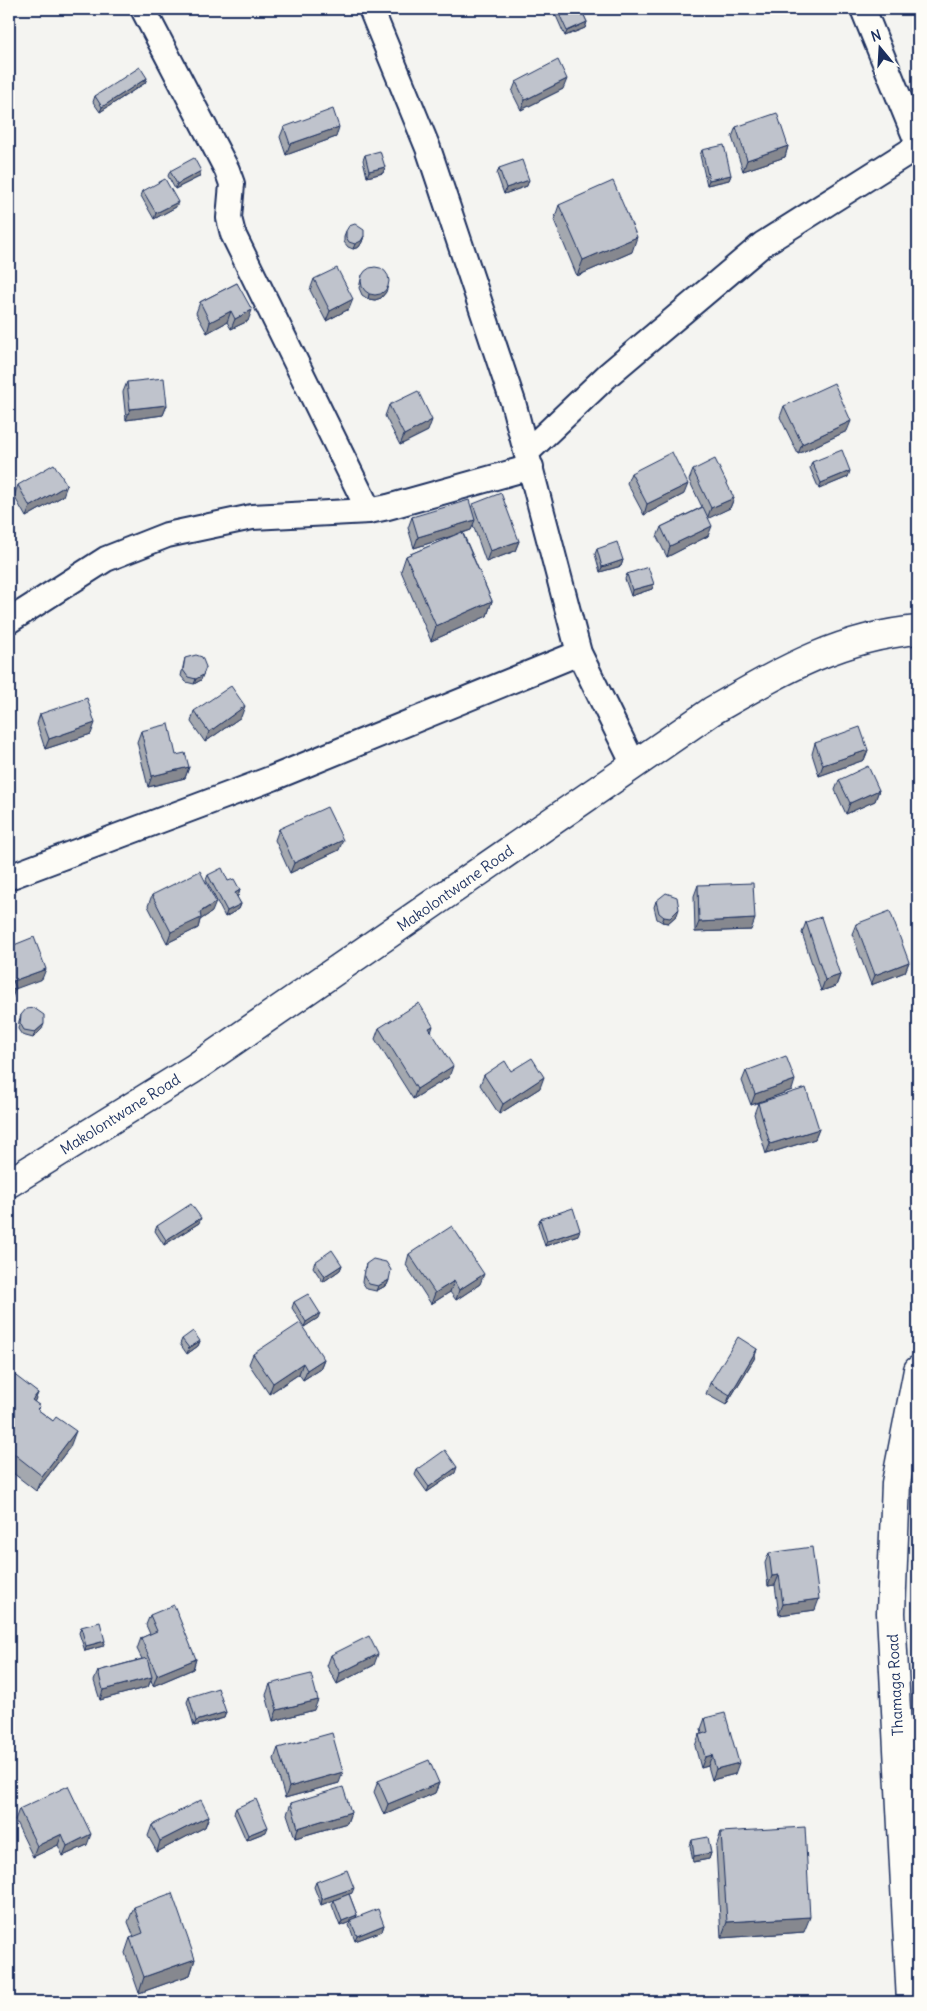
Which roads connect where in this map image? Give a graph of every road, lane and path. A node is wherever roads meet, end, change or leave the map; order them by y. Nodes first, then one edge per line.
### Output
1 (143, 9) edge
2 (371, 9) edge
3 (863, 9) edge
4 (918, 145) edge
5 (529, 460) junction
6 (369, 511) junction
7 (9, 621) edge
8 (918, 630) edge
9 (579, 653) junction
10 (634, 765) junction
11 (9, 877) edge
12 (9, 1183) edge
13 (918, 1370) edge
14 (911, 2002) edge

1 - 6 street
2 - 5 street
3 - 4 street
4 - 5 street
5 - 6 street
5 - 9 street
6 - 7 street
8 - 10 main road, Makolontwane Road
9 - 10 street
9 - 11 street
10 - 12 main road, Makolontwane Road
13 - 14 main road, Thamaga Road

